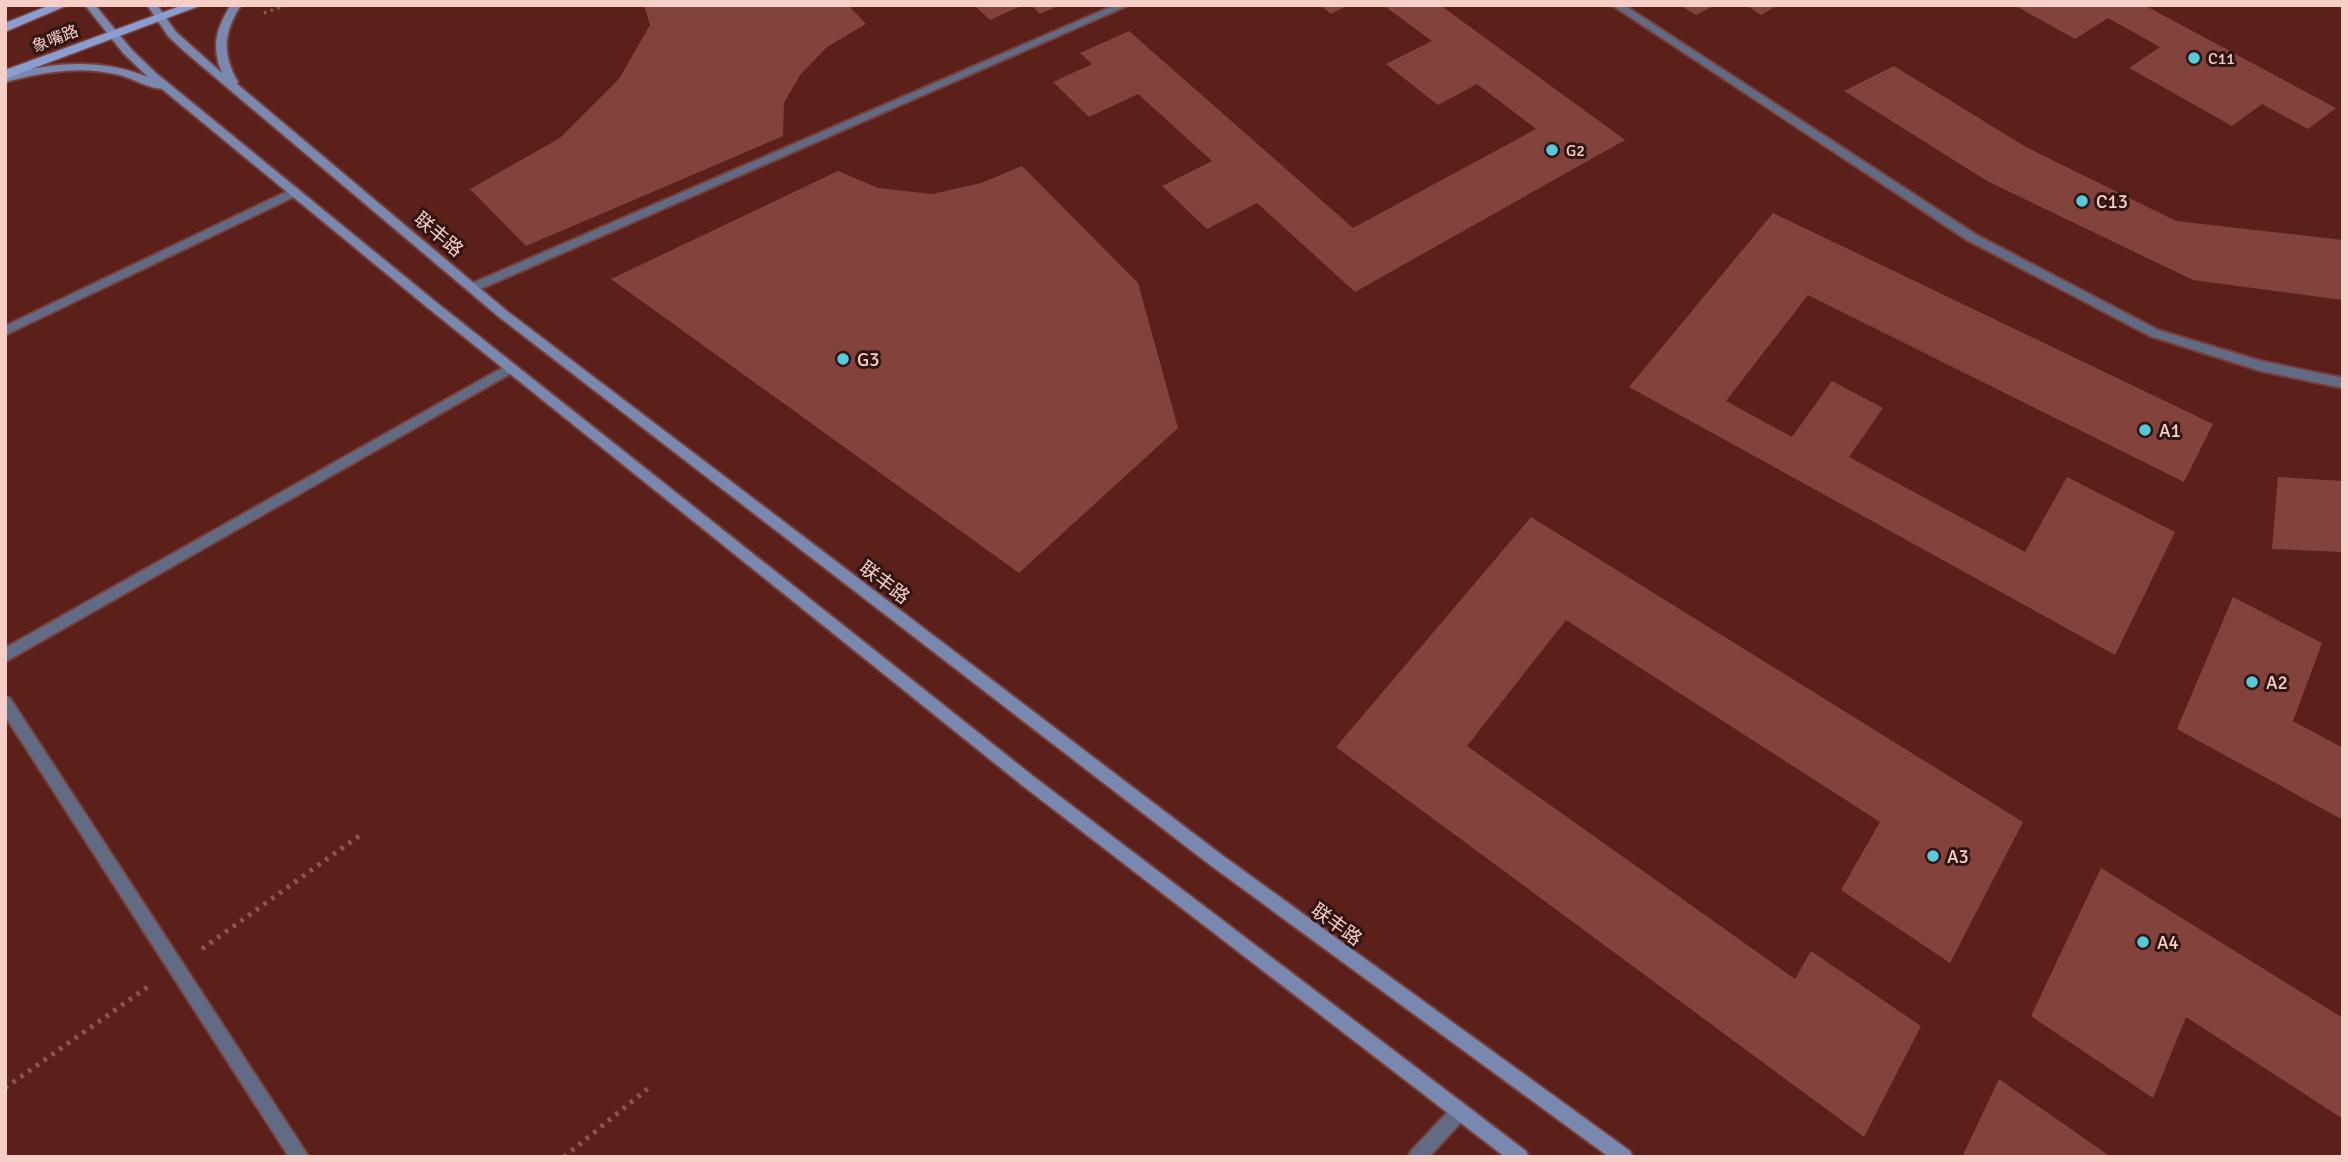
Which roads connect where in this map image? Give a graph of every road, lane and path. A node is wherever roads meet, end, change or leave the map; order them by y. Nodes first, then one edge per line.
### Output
1 (62, 5) edge
2 (90, 5) edge
3 (152, 5) edge
4 (197, 5) edge
5 (236, 5) edge
6 (1124, 5) edge
7 (1617, 5) edge
8 (161, 18) junction
9 (5, 28) edge
10 (114, 34) junction
11 (5, 77) edge
12 (240, 92) junction
13 (174, 93) junction
14 (294, 192) junction
15 (472, 288) junction
16 (5, 331) edge
17 (511, 368) junction
18 (2343, 383) edge
19 (5, 656) edge
20 (5, 703) edge
21 (651, 1086) dead end
22 (1460, 1111) junction
23 (300, 1157) edge
24 (564, 1157) edge
25 (1417, 1157) edge
26 (1520, 1157) edge
27 (1624, 1157) edge

1 - 9 main road, 象嘴路
2 - 10 main road
3 - 8 main road, 联丰路
4 - 8 main road, 象嘴路
5 - 12 main road
6 - 15 street
7 - 18 street
8 - 10 main road, 象嘴路
8 - 12 main road, 联丰路
10 - 11 main road, 象嘴路
10 - 13 main road
11 - 13 main road
12 - 15 main road, 联丰路
13 - 14 main road
14 - 16 street
14 - 17 main road
15 - 27 main road, 联丰路
17 - 19 street
17 - 22 main road
20 - 23 street
21 - 24 path
22 - 25 street
22 - 26 main road

